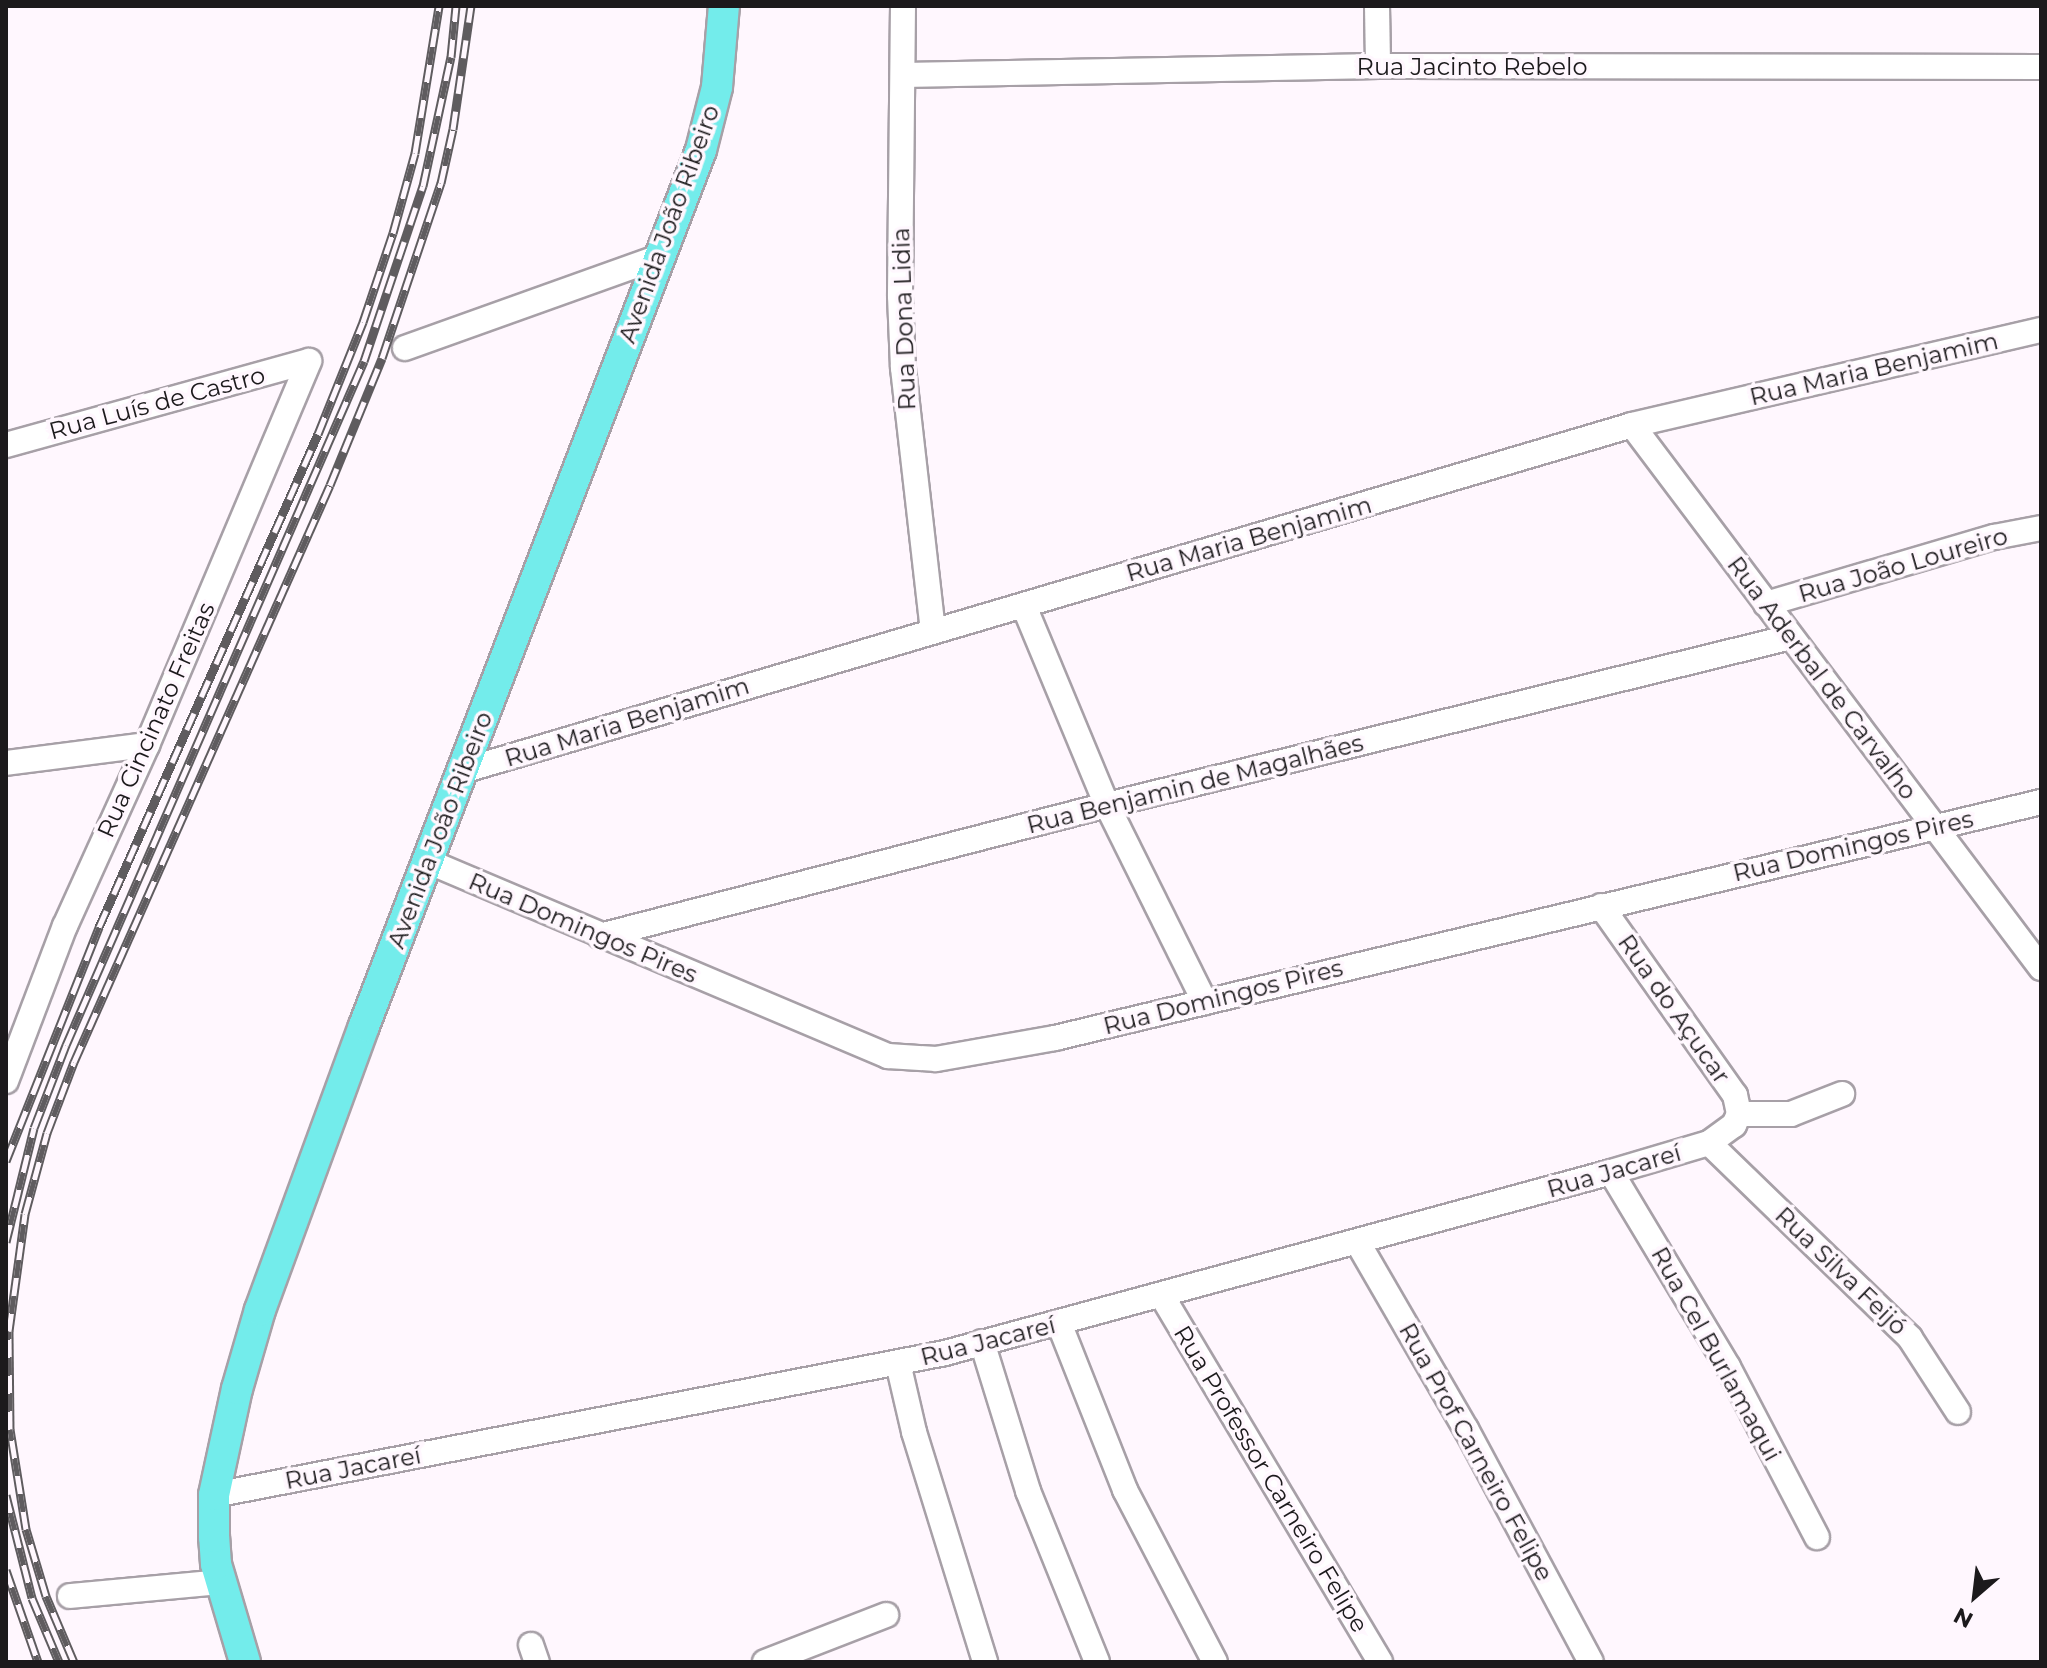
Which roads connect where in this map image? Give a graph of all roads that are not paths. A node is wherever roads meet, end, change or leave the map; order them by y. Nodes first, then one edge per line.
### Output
1 (724, 6) edge
2 (903, 6) edge
3 (1377, 6) edge
4 (1378, 66) junction
5 (2041, 67) edge
6 (903, 75) junction
7 (659, 257) junction
8 (2041, 330) edge
9 (405, 348) dead end
10 (309, 361) joint
11 (1632, 425) junction
12 (6, 445) edge
13 (2041, 528) edge
14 (1766, 604) junction
15 (1024, 606) junction
16 (933, 631) junction
17 (1791, 637) junction
18 (147, 745) junction
19 (6, 763) edge
20 (462, 771) junction
21 (2041, 802) edge
22 (1107, 805) junction
23 (1933, 826) junction
24 (427, 861) junction
25 (1601, 906) junction
26 (600, 936) junction
27 (2041, 968) edge
28 (1205, 1002) junction
29 (6, 1081) edge
30 (1842, 1094) dead end
31 (1739, 1114) junction
32 (1709, 1143) junction
33 (1611, 1172) junction
34 (1358, 1243) junction
35 (1162, 1296) junction
36 (1059, 1323) junction
37 (982, 1342) junction
38 (898, 1363) junction
39 (1958, 1412) dead end
40 (214, 1495) junction
41 (1817, 1537) dead end
42 (221, 1582) junction
43 (70, 1596) dead end
44 (886, 1615) dead end
45 (245, 1662) edge
46 (765, 1662) edge
47 (985, 1662) edge
48 (1097, 1662) edge
49 (1215, 1662) edge
50 (1380, 1662) edge
51 (1591, 1662) edge

1 - 7 main road, Avenida João Ribeiro
2 - 6 street, Rua Dona Lidia
3 - 4 street
4 - 5 street, Rua Jacinto Rebelo
4 - 6 street, Rua Jacinto Rebelo
6 - 16 street, Rua Dona Lidia
7 - 9 street
7 - 20 main road, Avenida João Ribeiro
8 - 11 street, Rua Maria Benjamim
10 - 12 street, Rua Luís de Castro
10 - 18 street, Rua Cincinato Freitas
11 - 14 street, Rua Aderbal de Carvalho
11 - 15 street, Rua Maria Benjamim
13 - 14 street, Rua João Loureiro
14 - 17 street, Rua Aderbal de Carvalho
15 - 16 street, Rua Maria Benjamim
15 - 22 street
16 - 20 street, Rua Maria Benjamim
17 - 22 street, Rua Benjamin de Magalhães
17 - 23 street, Rua Aderbal de Carvalho
18 - 19 street
18 - 29 street, Rua Cincinato Freitas
20 - 24 main road, Avenida João Ribeiro
21 - 23 street, Rua Domingos Pires
22 - 26 street, Rua Benjamin de Magalhães
22 - 28 street
23 - 25 street, Rua Domingos Pires
23 - 27 street, Rua Aderbal de Carvalho
24 - 26 street, Rua Domingos Pires
24 - 40 main road, Avenida João Ribeiro
25 - 28 street, Rua Domingos Pires
25 - 31 street, Rua do Açucar
26 - 28 street, Rua Domingos Pires
30 - 31 street
31 - 32 street, Rua Jacareí
32 - 33 street, Rua Jacareí
32 - 39 street, Rua Silva Feijó
33 - 34 street, Rua Jacareí
33 - 41 street, Rua Cel Burlamaqui
34 - 35 street, Rua Jacareí
34 - 51 street, Rua Prof Carneiro Felipe
35 - 36 street, Rua Jacareí
35 - 50 street, Rua Professor Carneiro Felipe
36 - 37 street, Rua Jacareí
36 - 49 street
37 - 38 street, Rua Jacareí
37 - 48 street
38 - 40 street, Rua Jacareí
38 - 47 street
40 - 42 main road, Avenida João Ribeiro
42 - 43 street
42 - 45 main road, Avenida João Ribeiro
44 - 46 street

